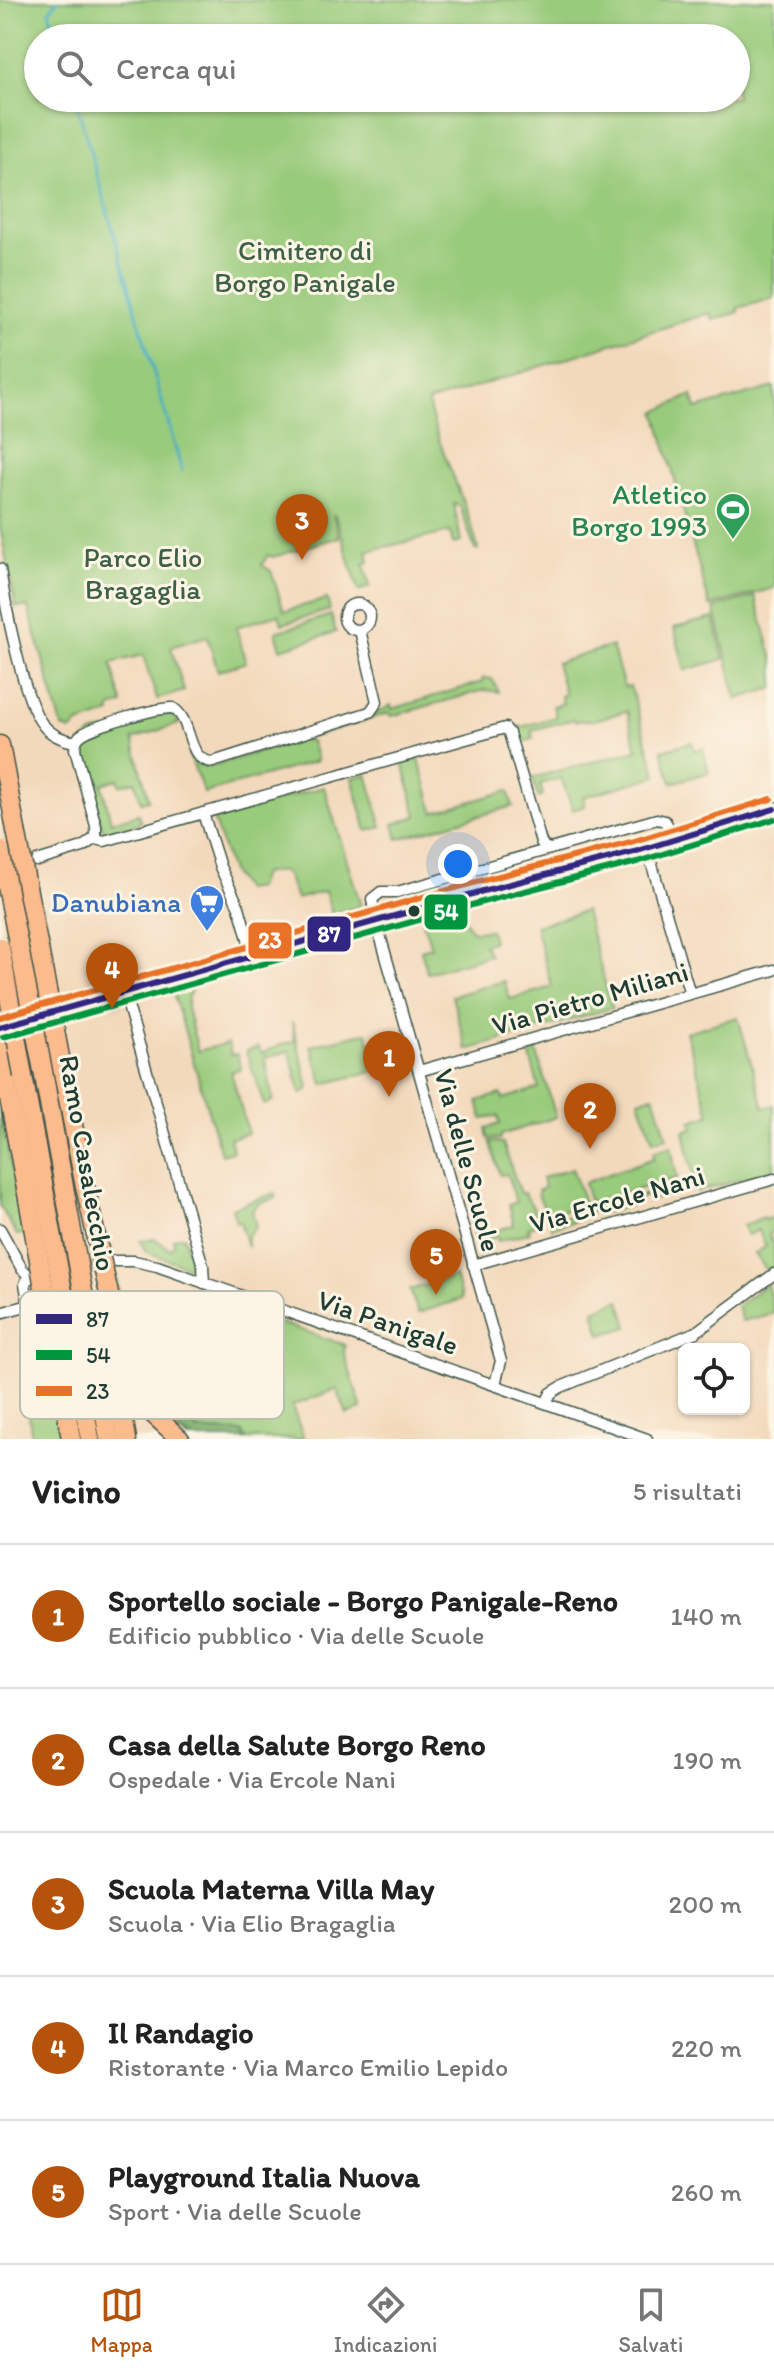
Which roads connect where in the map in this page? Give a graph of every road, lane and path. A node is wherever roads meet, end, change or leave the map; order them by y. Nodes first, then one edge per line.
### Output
1 (0, 569) edge
2 (360, 630) dead end
3 (76, 742) junction
4 (0, 745) edge
5 (774, 809) edge
6 (203, 813) junction
7 (95, 839) junction
8 (662, 843) junction
9 (647, 848) junction
10 (550, 849) junction
11 (0, 850) edge
12 (37, 861) dead end
13 (376, 921) junction
14 (0, 947) edge
15 (253, 956) junction
16 (774, 970) edge
17 (124, 992) junction
18 (690, 994) junction
19 (63, 1009) tunnel mouth
20 (0, 1050) edge
21 (419, 1071) junction
22 (774, 1179) edge
23 (0, 1229) edge
24 (111, 1261) tunnel mouth
25 (473, 1265) junction
26 (774, 1274) edge
27 (204, 1283) junction
28 (26, 1291) edge
29 (71, 1291) edge
30 (77, 1291) edge
31 (81, 1291) edge
32 (91, 1291) edge
33 (227, 1291) edge
34 (20, 1307) edge
35 (284, 1311) edge
36 (0, 1313) edge
37 (495, 1384) junction
38 (546, 1403) junction
39 (80, 1419) edge
40 (92, 1419) edge
41 (105, 1419) edge
42 (117, 1419) edge
43 (158, 1419) edge
44 (71, 1439) edge
45 (90, 1439) edge
46 (109, 1439) edge
47 (127, 1439) edge
48 (180, 1439) edge
49 (647, 1439) edge

1 - 3 street
2 - 3 street
3 - 7 street
4 - 32 highway, bridge
5 - 8 main road
6 - 7 street
6 - 10 street
6 - 15 street
7 - 12 street
8 - 9 main road
8 - 10 street
9 - 13 main road
9 - 18 street
10 - 13 street
11 - 31 highway, Ramo Casalecchio, bridge
13 - 15 main road
13 - 21 street, Via delle Scuole
14 - 30 highway, Ramo Casalecchio, bridge
15 - 17 main road
16 - 18 street, Via Pietro Miliani
17 - 19 main road
17 - 27 street
18 - 21 street, Via Pietro Miliani
20 - 29 highway, bridge
21 - 25 street, Via delle Scuole
22 - 25 street, Via Ercole Nani
23 - 28 street
24 - 27 street, Via Panigale
25 - 37 street, Via delle Scuole
26 - 38 street
27 - 33 street, Via Panigale
34 - 36 street
35 - 37 street, Via Panigale
37 - 38 street, Via Panigale
38 - 49 street, Via Panigale
39 - 44 highway
40 - 45 highway, Ramo Casalecchio
41 - 46 highway, Ramo Casalecchio
42 - 47 highway
43 - 48 highway

